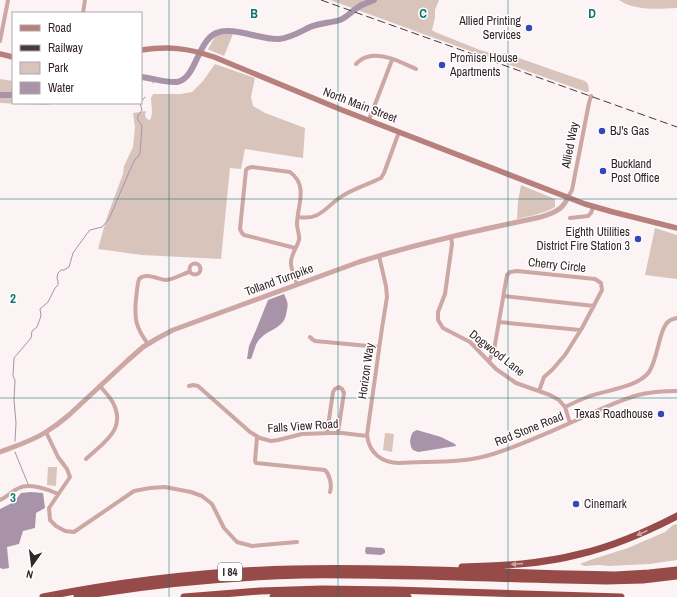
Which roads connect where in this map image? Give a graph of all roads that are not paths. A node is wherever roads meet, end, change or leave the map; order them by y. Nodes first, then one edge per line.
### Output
1 (8, 0) edge
2 (85, 0) edge
3 (83, 12) edge
4 (0, 41) edge
5 (142, 50) edge
6 (0, 54) edge
7 (12, 57) edge
8 (392, 60) junction
9 (356, 64) dead end
10 (416, 69) dead end
11 (591, 96) dead end
12 (369, 120) junction
13 (399, 132) junction
14 (568, 197) junction
15 (593, 207) junction
16 (298, 217) junction
17 (570, 218) dead end
18 (677, 228) edge
19 (451, 237) junction
20 (295, 248) junction
21 (379, 256) junction
22 (190, 272) dead end
23 (298, 284) junction
24 (504, 296) junction
25 (594, 306) junction
26 (677, 318) edge
27 (499, 322) junction
28 (580, 330) junction
29 (310, 337) dead end
30 (148, 344) junction
31 (379, 347) junction
32 (489, 361) junction
33 (100, 386) junction
34 (189, 386) dead end
35 (538, 391) junction
36 (677, 391) edge
37 (565, 407) junction
38 (570, 423) junction
39 (46, 432) junction
40 (338, 432) junction
41 (328, 433) junction
42 (367, 436) junction
43 (257, 437) junction
44 (0, 452) edge
45 (86, 458) dead end
46 (330, 492) dead end
47 (58, 494) junction
48 (0, 500) edge
49 (677, 516) edge
50 (297, 542) dead end
51 (420, 570) junction
52 (677, 570) edge
53 (677, 576) edge
54 (43, 597) edge
55 (77, 597) edge
56 (184, 597) edge
57 (273, 597) edge
58 (408, 597) edge
59 (621, 597) edge

1 - 4 street
2 - 3 street
5 - 12 main road, North Main Street
6 - 7 main road
8 - 9 street
8 - 10 street
8 - 12 street
11 - 14 street, Allied Way
12 - 13 main road, North Main Street
13 - 14 main road, North Main Street
13 - 16 street
14 - 15 main road
14 - 19 street, Tolland Turnpike
15 - 17 street
15 - 18 main road
16 - 20 street
16 - 20 street
19 - 21 street, Tolland Turnpike
19 - 32 street, Dogwood Lane
20 - 23 street
21 - 23 street, Tolland Turnpike
21 - 31 street, Horizon Way
22 - 30 street
23 - 30 street, Tolland Turnpike
24 - 25 street
24 - 25 street, Cherry Circle
24 - 27 street, Cherry Circle
25 - 28 street, Cherry Circle
26 - 37 street
27 - 28 street
27 - 32 street, Cherry Circle
28 - 35 street, Cherry Circle
29 - 31 street
30 - 33 street, Tolland Turnpike
31 - 42 street, Horizon Way
32 - 35 street, Dogwood Lane
33 - 39 street, Tolland Turnpike
33 - 45 street
34 - 43 street, Falls View Road
35 - 37 street, Dogwood Lane
36 - 38 street, Red Stone Road
37 - 38 street
38 - 42 street, Red Stone Road
39 - 44 street, Tolland Turnpike
39 - 47 street
40 - 41 street, Falls View Road
40 - 41 street
40 - 42 street, Falls View Road
41 - 43 street, Falls View Road
43 - 46 street
47 - 48 street
47 - 50 street
49 -> 51 highway
51 - 52 highway, I 84
51 - 54 highway, I 84
53 - 55 highway
56 - 59 highway
57 - 58 highway

